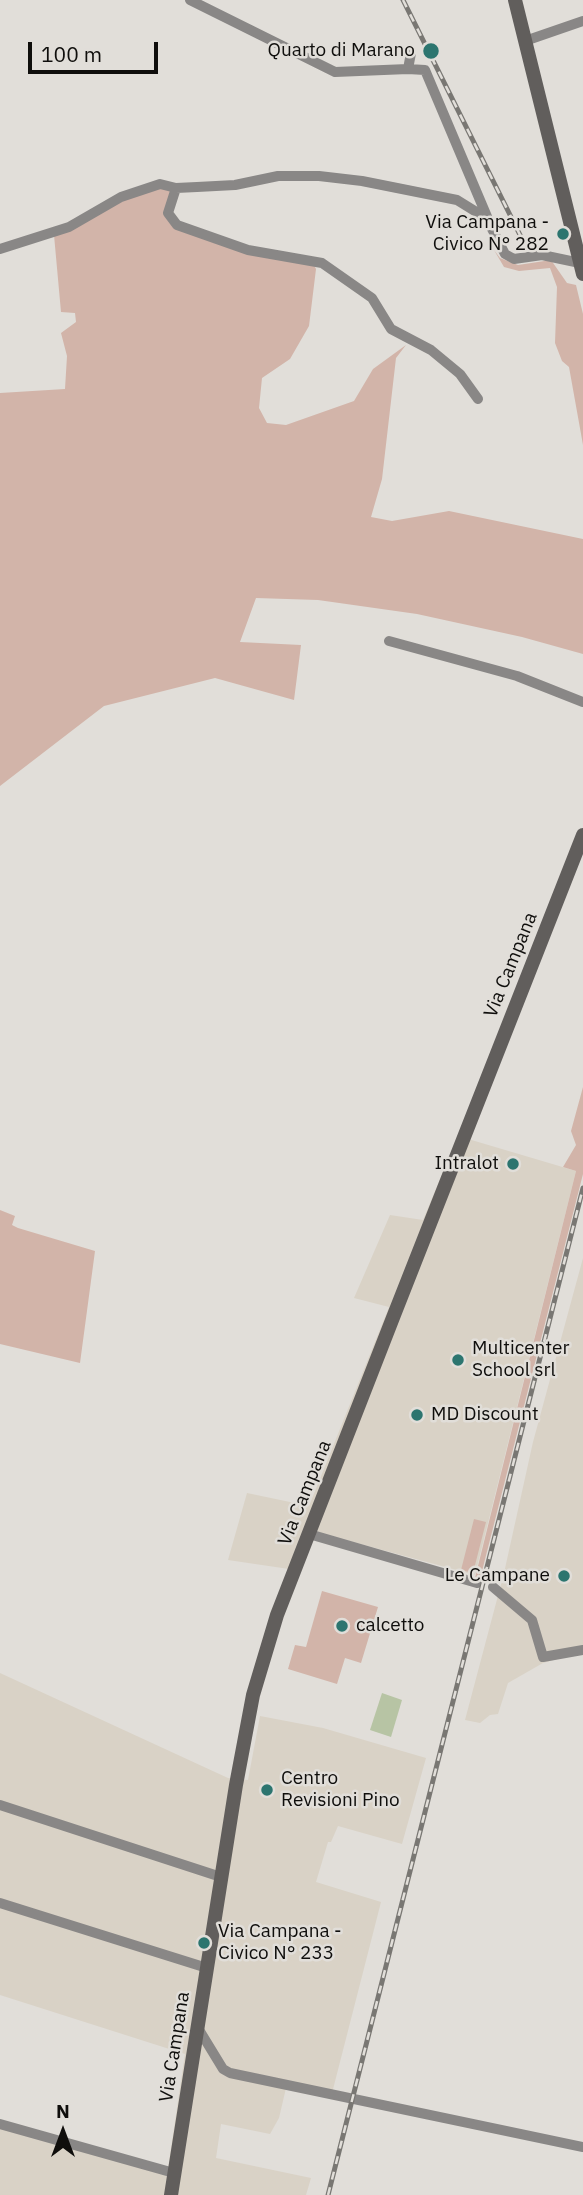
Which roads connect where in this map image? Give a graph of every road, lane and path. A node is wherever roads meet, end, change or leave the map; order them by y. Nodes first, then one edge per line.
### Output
1 (190, 0) edge
2 (515, 0) edge
3 (583, 21) edge
4 (525, 41) junction
5 (411, 53) dead end
6 (408, 69) junction
7 (176, 188) junction
8 (491, 227) junction
9 (0, 249) edge
10 (582, 268) edge
11 (478, 399) dead end
12 (389, 641) dead end
13 (583, 702) edge
14 (583, 835) edge
15 (309, 1534) junction
16 (477, 1583) dead end
17 (493, 1587) dead end
18 (583, 1650) edge
19 (0, 1805) edge
20 (222, 1877) junction
21 (0, 1903) edge
22 (207, 1968) junction
23 (198, 2028) junction
24 (0, 2124) edge
25 (583, 2147) edge
26 (174, 2173) junction
27 (171, 2195) edge

1 - 6 street
2 - 4 street
3 - 4 street
4 - 10 street
5 - 6 street
6 - 8 street
7 - 8 street
7 - 9 street
7 - 11 street
8 - 10 street
12 - 13 street
14 - 15 street, Via Campana
15 - 16 street
15 - 20 street, Via Campana
17 - 18 street
19 - 20 street
20 - 22 street, Via Campana
21 - 22 street
22 - 23 street, Via Campana
23 - 25 street
23 - 26 street, Via Campana
24 - 26 street
26 - 27 street, Via Campana

